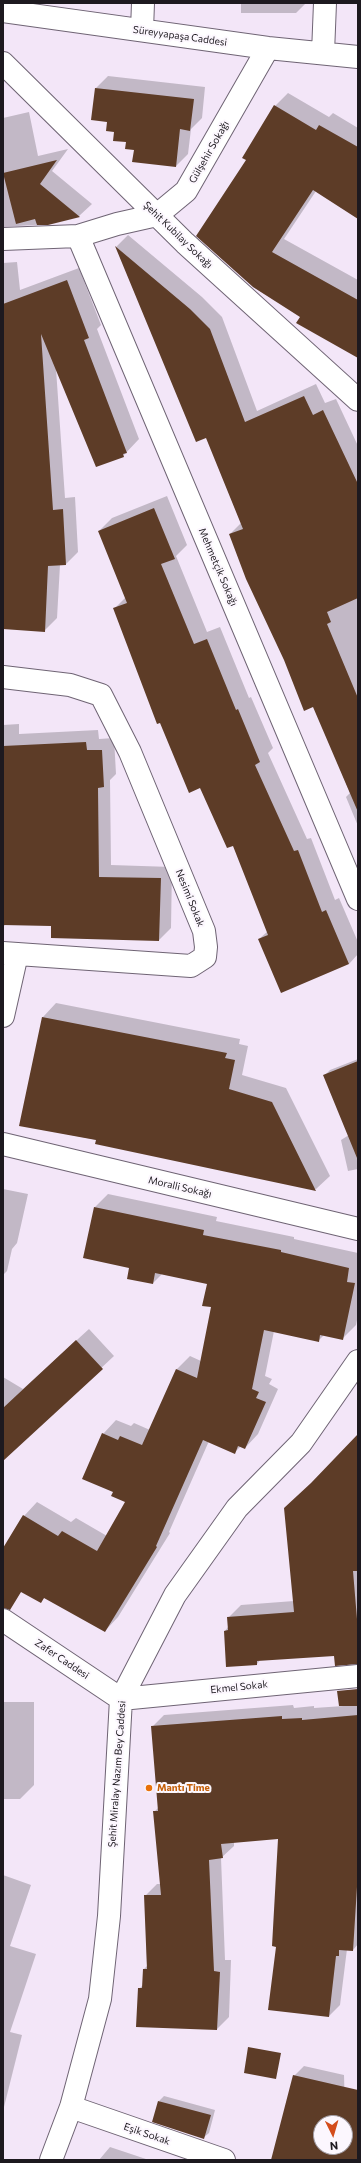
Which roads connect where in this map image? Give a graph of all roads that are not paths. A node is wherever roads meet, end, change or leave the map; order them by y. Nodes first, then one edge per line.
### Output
1 (143, 3) edge
2 (325, 3) edge
3 (3, 10) edge
4 (47, 10) edge
5 (142, 30) junction
6 (268, 48) junction
7 (323, 53) junction
8 (358, 57) edge
9 (3, 63) edge
10 (157, 215) junction
11 (78, 236) junction
12 (3, 239) edge
13 (358, 400) edge
14 (3, 677) edge
15 (358, 899) edge
16 (10, 954) edge
17 (3, 1016) edge
18 (3, 1144) edge
19 (358, 1229) edge
20 (357, 1364) edge
21 (3, 1620) edge
22 (358, 1676) edge
23 (121, 1699) junction
24 (71, 2107) junction
25 (51, 2160) edge
26 (224, 2160) edge

1 - 5 street
2 - 7 street
3 - 4 street, Süreyyapaşa Caddesi
4 - 5 street, Süreyyapaşa Caddesi
5 - 6 street, Süreyyapaşa Caddesi
6 - 7 street, Süreyyapaşa Caddesi
6 - 10 street, Gülşehir Sokağı
7 - 8 street, Süreyyapaşa Caddesi
9 - 10 street, Şehit Kubilay Sokağı
10 - 11 street, Gülşehir Sokağı
10 - 13 street, Şehit Kubilay Sokağı
11 - 12 street, Gülşehir Sokağı
11 - 15 street, Mehmetçik Sokağı
14 - 16 street, Nesimi Sokak
16 - 17 street
18 - 19 street, Moralli Sokağı
20 - 23 street, Şehit Miralay Nazım Bey Caddesi
21 - 23 street, Zafer Caddesi
22 - 23 street, Ekmel Sokak
23 - 24 street, Şehit Miralay Nazım Bey Caddesi
24 - 25 street, Şehit Miralay Nazım Bey Caddesi
24 - 26 street, Eşik Sokak

